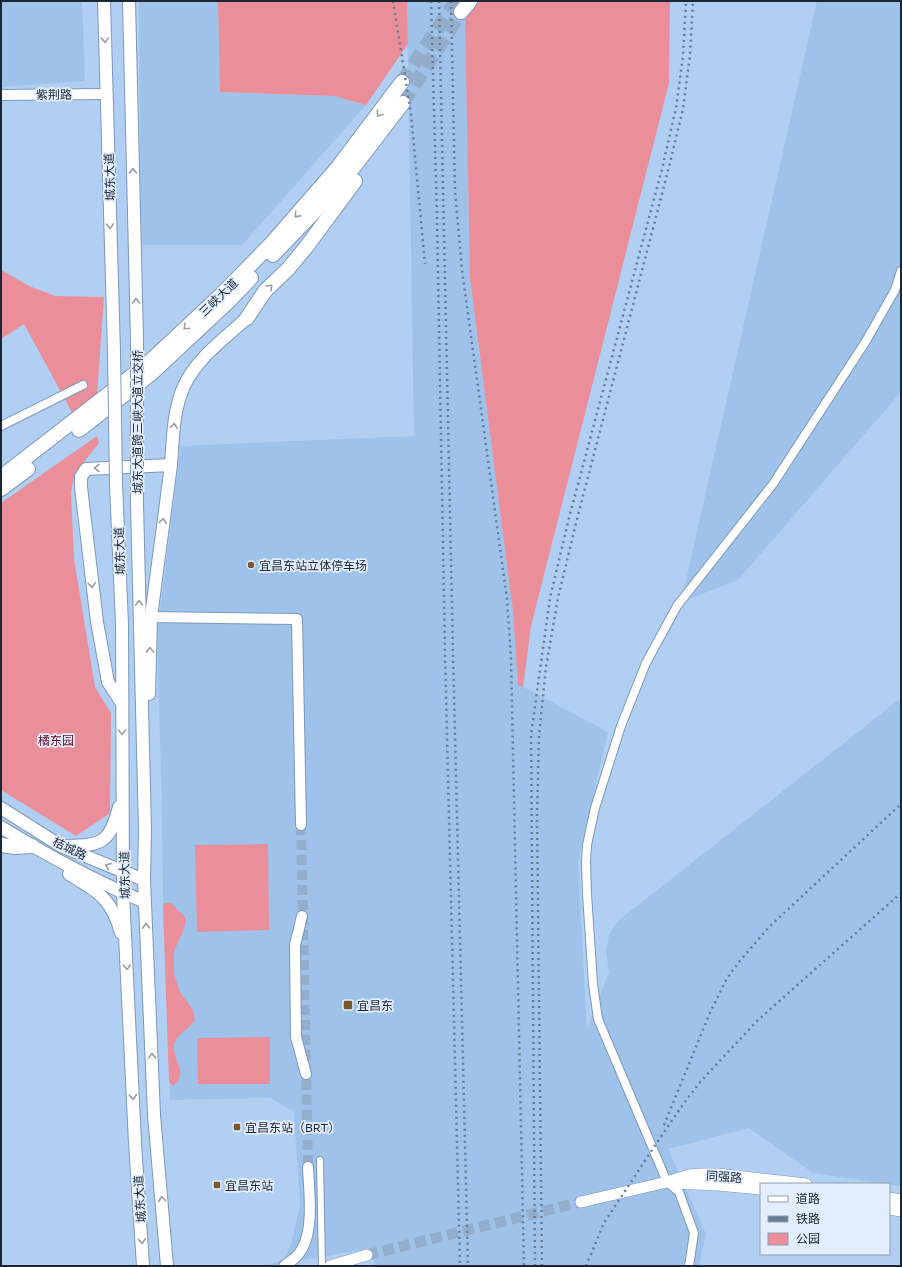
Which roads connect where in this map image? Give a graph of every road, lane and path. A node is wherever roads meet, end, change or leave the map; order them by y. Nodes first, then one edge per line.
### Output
1 (104, 1) edge
2 (129, 1) edge
3 (470, 1) edge
4 (461, 12) tunnel mouth
5 (402, 82) tunnel mouth
6 (107, 94) junction
7 (1, 95) edge
8 (901, 271) edge
9 (247, 318) joint
10 (137, 340) joint
11 (114, 352) joint
12 (83, 385) dead end
13 (1, 426) edge
14 (171, 465) junction
15 (1, 477) edge
16 (116, 484) joint
17 (1, 489) edge
18 (137, 504) joint
19 (151, 618) junction
20 (122, 703) junction
21 (123, 793) junction
22 (1, 808) edge
23 (301, 825) tunnel mouth
24 (1, 827) edge
25 (144, 829) junction
26 (1, 845) edge
27 (32, 846) junction
28 (61, 846) junction
29 (124, 872) junction
30 (144, 880) junction
31 (124, 894) junction
32 (145, 902) junction
33 (302, 916) dead end
34 (126, 946) junction
35 (306, 1074) dead end
36 (320, 1160) dead end
37 (308, 1167) tunnel mouth
38 (667, 1182) junction
39 (797, 1183) edge
40 (760, 1189) edge
41 (890, 1198) edge
42 (901, 1200) edge
43 (581, 1202) tunnel mouth
44 (890, 1209) edge
45 (901, 1212) edge
46 (367, 1255) tunnel mouth
47 (143, 1266) edge
48 (167, 1266) edge
49 (285, 1266) edge
50 (322, 1266) edge
51 (330, 1266) edge
52 (689, 1266) edge

1 -> 6 main road, 城东大道
10 -> 2 main road, 城东大道
3 - 4 highway
5 -> 15 highway, 三峡大道
6 - 7 street, 紫荆路
6 -> 11 main road, 城东大道
8 - 38 street
14 -> 9 main road
9 -> 17 highway, 三峡大道
10 - 18 main road, 城东大道跨三峡大道立交桥, bridge
11 - 16 main road, 城东大道跨三峡大道立交桥, bridge
12 - 13 street
19 -> 14 main road
14 -> 20 main road
16 - 20 main road, 城东大道
25 -> 18 main road, 城东大道
19 - 23 street
25 -> 19 main road
20 -> 21 main road, 城东大道
21 - 28 main road
21 - 29 main road, 城东大道
22 - 28 main road, 桔城路
24 - 27 main road, 桔城路
25 - 30 main road, 城东大道
26 - 27 highway
27 - 31 main road, 桔城路
27 - 34 main road
29 -> 28 main road, 桔城路
29 - 30 main road, 桔城路
29 - 31 main road, 城东大道
30 - 32 main road, 城东大道
31 - 32 main road, 桔城路
31 - 34 main road, 城东大道
48 -> 32 main road, 城东大道
33 - 35 street
34 -> 47 main road, 城东大道
36 - 50 street
37 - 49 street
38 - 39 main road, 同强路
38 - 40 main road, 同强路
38 - 43 main road, 同强路
38 - 52 street
41 - 42 main road
44 - 45 main road
46 - 51 main road

